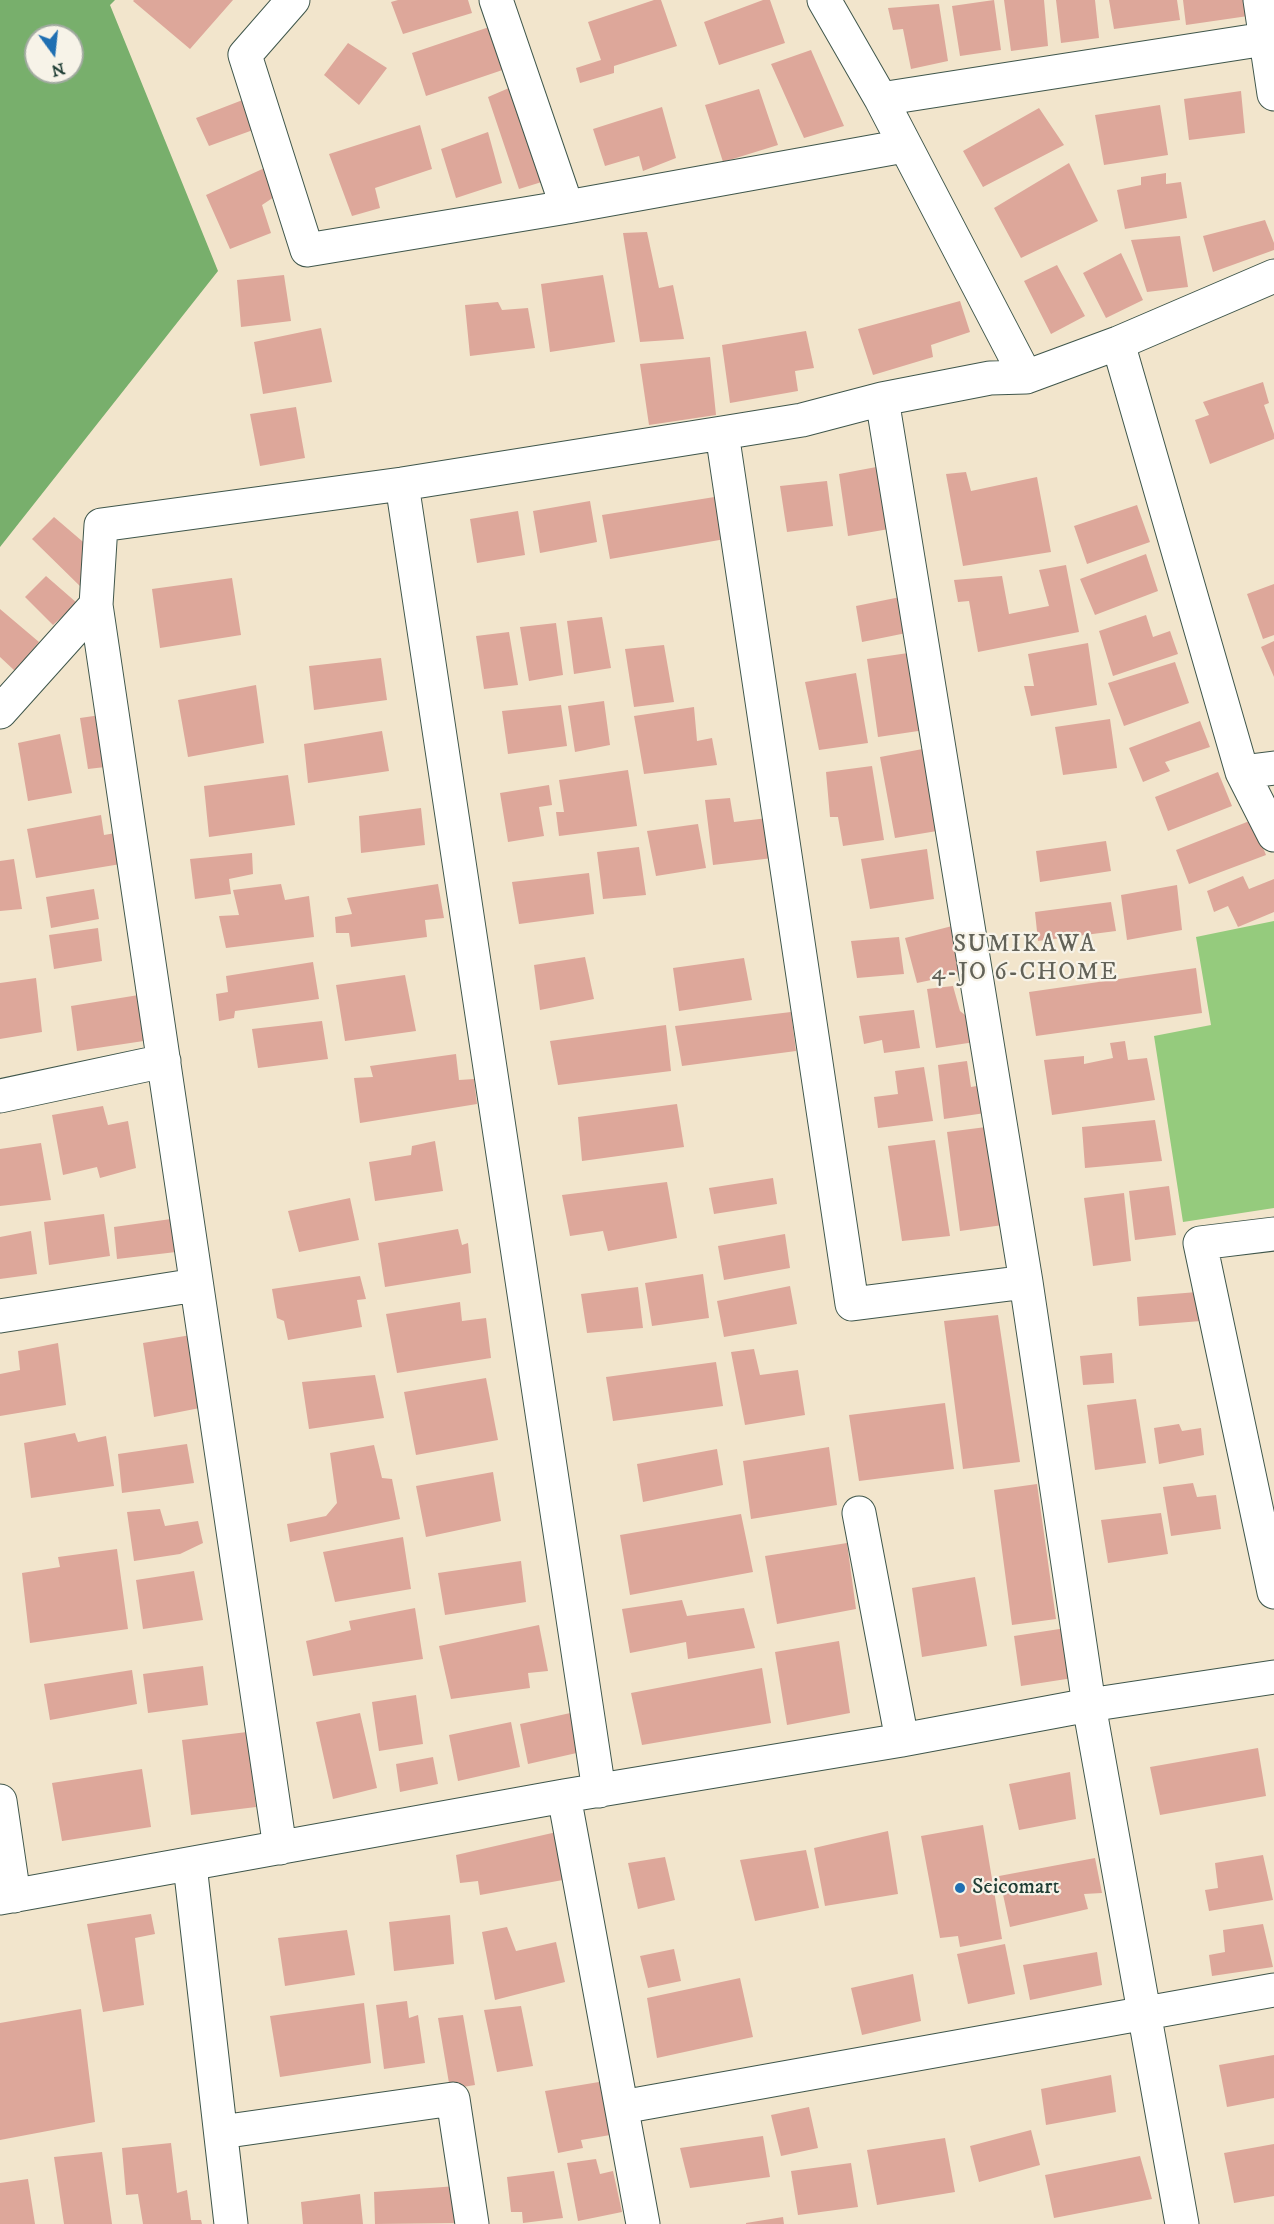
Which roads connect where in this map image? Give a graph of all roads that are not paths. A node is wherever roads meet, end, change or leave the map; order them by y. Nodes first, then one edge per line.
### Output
1 (293, 0) edge
2 (496, 0) edge
3 (824, 0) edge
4 (1260, 0) edge
5 (1265, 39) junction
6 (1274, 94) edge
7 (881, 99) junction
8 (904, 146) junction
9 (567, 207) junction
10 (1274, 276) edge
11 (1118, 343) junction
12 (1026, 377) junction
13 (882, 399) junction
14 (722, 433) junction
15 (402, 484) junction
16 (96, 604) junction
17 (0, 712) edge
18 (1274, 768) edge
19 (1242, 772) junction
20 (1274, 835) edge
21 (164, 1061) junction
22 (0, 1096) edge
23 (1274, 1234) edge
24 (1026, 1282) junction
25 (196, 1285) junction
26 (0, 1316) edge
27 (858, 1513) dead end
28 (1274, 1592) edge
29 (1274, 1677) edge
30 (1089, 1705) junction
31 (902, 1740) junction
32 (599, 1791) junction
33 (564, 1796) junction
34 (0, 1801) edge
35 (280, 1848) junction
36 (190, 1865) junction
37 (7, 1897) edge
38 (1274, 1990) edge
39 (1144, 2014) junction
40 (622, 2107) junction
41 (221, 2132) junction
42 (231, 2224) edge
43 (472, 2224) edge
44 (643, 2224) edge
45 (1182, 2224) edge

1 - 9 street
2 - 9 street
3 - 7 street
4 - 5 street
5 - 6 street
5 - 7 street
7 - 8 street
8 - 9 street
8 - 12 street
10 - 11 street
11 - 12 street
11 - 19 street
12 - 13 street
13 - 14 street
13 - 24 street
14 - 15 street
14 - 24 street
15 - 16 street
15 - 32 street
16 - 17 street
16 - 21 street
18 - 19 street
19 - 20 street
21 - 22 street
21 - 25 street
23 - 28 street
24 - 30 street
25 - 26 street
25 - 35 street
27 - 31 street
29 - 30 street
30 - 31 street
30 - 39 street
31 - 32 street
32 - 33 street
33 - 35 street
33 - 40 street
34 - 37 street
35 - 36 street
36 - 37 street
36 - 41 street
38 - 39 street
39 - 40 street
39 - 45 street
40 - 44 street
41 - 42 street
41 - 43 street

